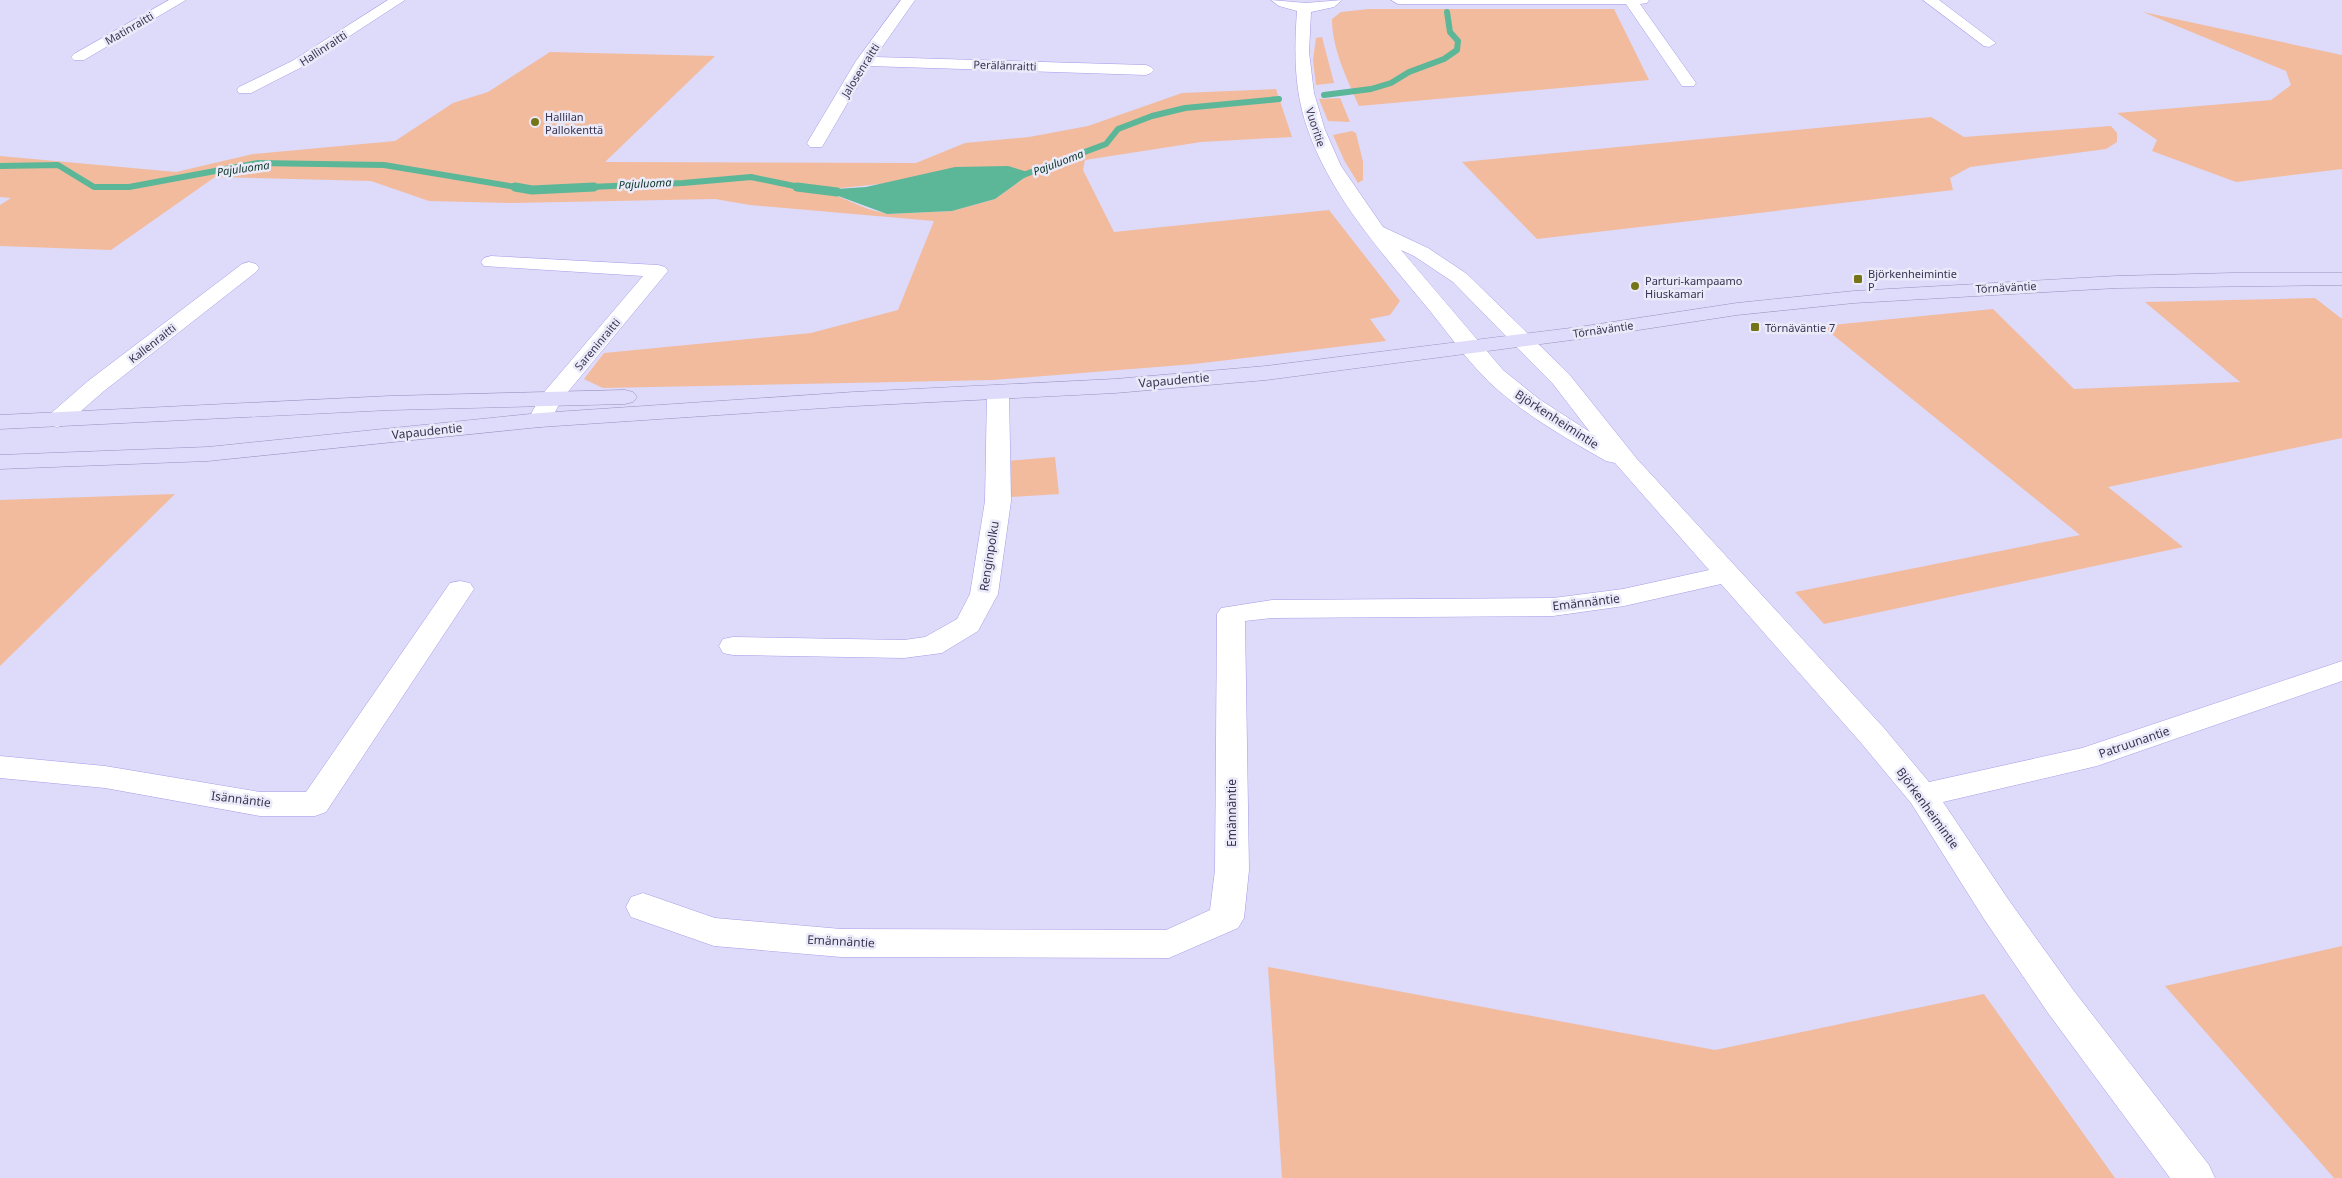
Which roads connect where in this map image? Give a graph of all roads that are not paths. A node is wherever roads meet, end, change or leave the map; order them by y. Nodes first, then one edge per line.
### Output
1 (179, 0) edge
2 (398, 0) edge
3 (908, 0) edge
4 (1278, 0) edge
5 (1335, 0) edge
6 (1398, 0) edge
7 (1631, 0) edge
8 (1642, 0) edge
9 (1930, 0) edge
10 (1304, 7) junction
11 (1990, 43) dead end
12 (79, 57) dead end
13 (864, 61) junction
14 (1146, 70) dead end
15 (1688, 83) dead end
16 (245, 90) dead end
17 (816, 143) dead end
18 (1378, 232) junction
19 (491, 262) dead end
20 (249, 268) dead end
21 (2342, 279) edge
22 (1522, 340) junction
23 (1482, 345) junction
24 (998, 392) junction
25 (552, 397) junction
26 (854, 399) junction
27 (57, 420) junction
28 (540, 420) junction
29 (0, 422) edge
30 (0, 462) edge
31 (1628, 464) junction
32 (1726, 575) junction
33 (460, 589) dead end
34 (733, 646) dead end
35 (2342, 672) edge
36 (0, 767) edge
37 (1922, 795) junction
38 (643, 907) dead end
39 (2194, 1178) edge

1 - 12 street, Matinraitti
2 - 16 street, Hallinraitti
3 - 13 street, Jalosenraitti
4 - 10 street
5 - 10 street
6 - 7 street
7 - 8 street
7 - 15 street
9 - 11 street
10 - 18 street, Vuoritie
13 - 14 street, Perälänraitti
13 - 17 street, Jalosenraitti
18 - 22 street, Vuoritie
18 - 23 street, Vuoritie
19 - 25 street, Sareninraitti
20 - 27 street, Kallenraitti
21 - 22 main road, Törnäväntie
22 - 23 main road, Törnäväntie
22 - 31 street, Björkenheimintie
23 - 24 main road, Vapaudentie
23 - 31 street, Björkenheimintie
24 - 26 main road, Vapaudentie
24 - 34 street, Renginpolku
25 - 26 main road, Vapaudentie
25 - 27 main road, Vapaudentie
25 - 28 street, Sareninraitti
26 - 28 main road, Vapaudentie
27 - 29 main road, Vapaudentie
28 - 30 main road, Vapaudentie
31 - 32 street, Björkenheimintie
32 - 37 street, Björkenheimintie
32 - 38 street, Emännäntie
33 - 36 street, Isännäntie
35 - 37 street, Patruunantie
37 - 39 street, Björkenheimintie

